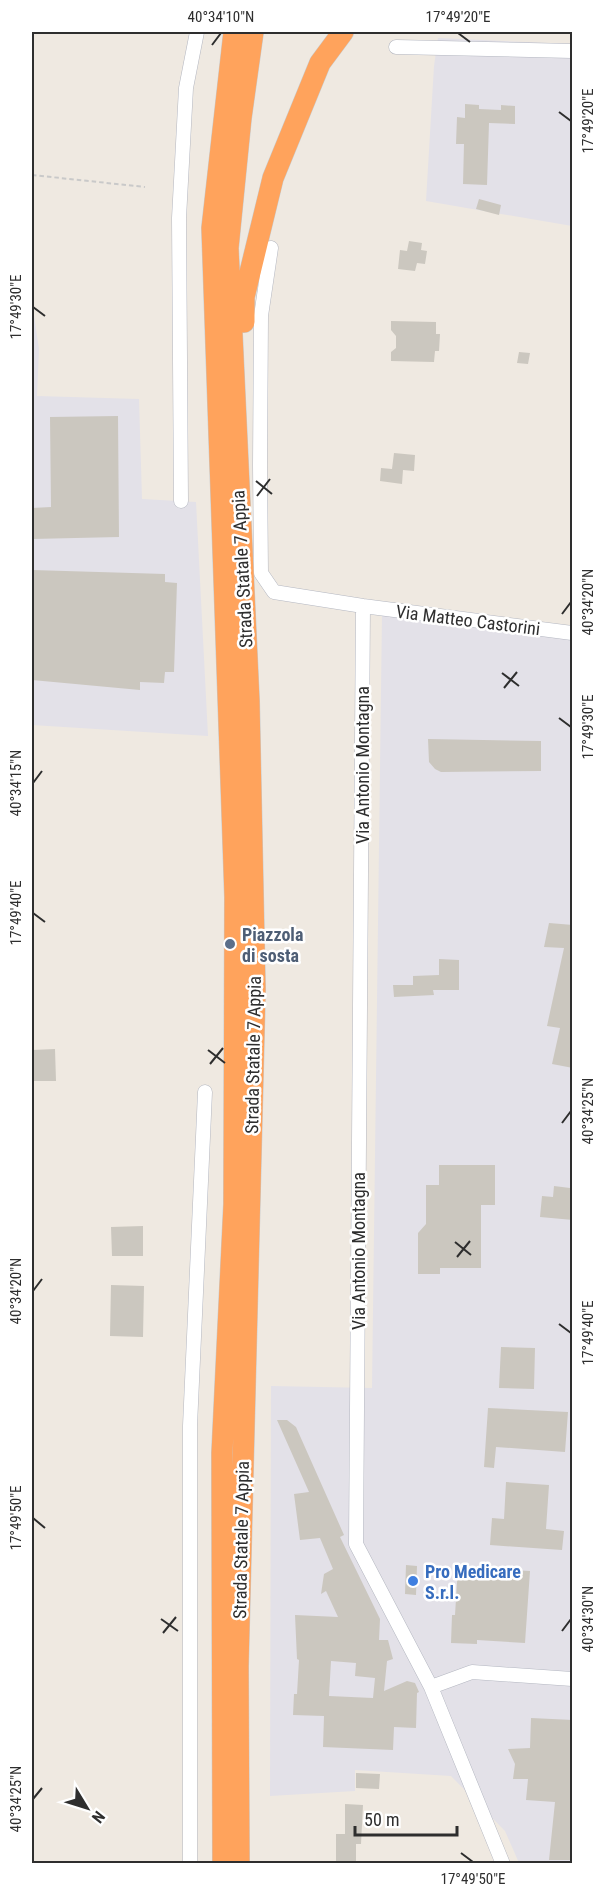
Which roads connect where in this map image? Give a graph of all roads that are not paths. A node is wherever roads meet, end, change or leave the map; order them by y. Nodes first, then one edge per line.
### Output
1 (197, 32) edge
2 (234, 32) edge
3 (253, 32) edge
4 (343, 32) edge
5 (396, 47) dead end
6 (573, 51) edge
7 (271, 248) dead end
8 (181, 501) dead end
9 (240, 512) junction
10 (363, 606) junction
11 (573, 633) edge
12 (205, 1092) dead end
13 (573, 1679) edge
14 (430, 1687) junction
15 (190, 1863) edge
16 (223, 1863) edge
17 (239, 1863) edge
18 (503, 1863) edge

1 - 8 street
2 - 16 highway, Strada Statale 7 Appia
3 - 9 highway, Strada Statale 7 Appia
4 - 9 highway
5 - 6 street
7 - 10 street, Via Matteo Castorini
9 - 17 highway, Strada Statale 7 Appia
10 - 11 street, Via Matteo Castorini
10 - 14 street, Via Antonio Montagna
12 - 15 street
13 - 14 street
14 - 18 street, Via Antonio Montagna

